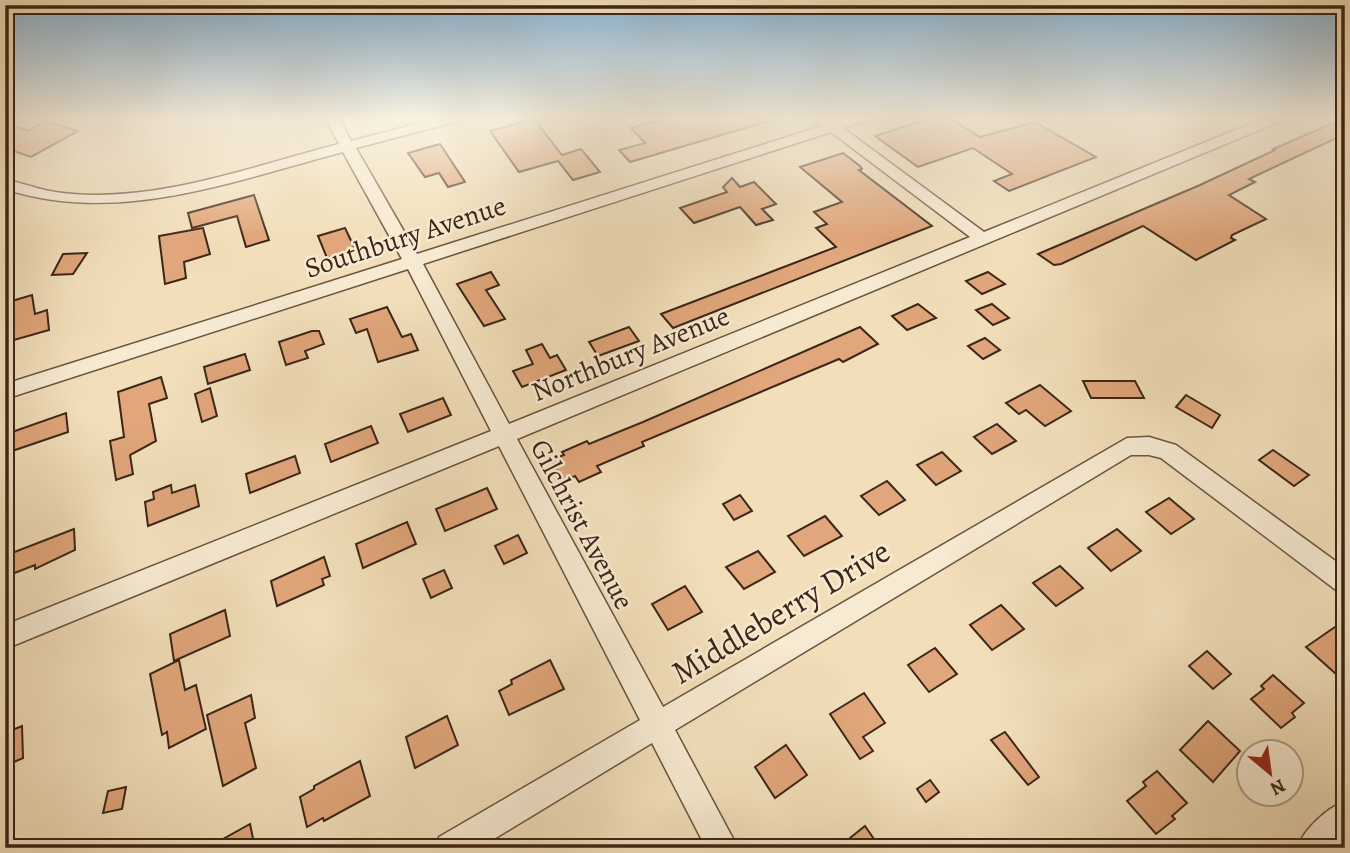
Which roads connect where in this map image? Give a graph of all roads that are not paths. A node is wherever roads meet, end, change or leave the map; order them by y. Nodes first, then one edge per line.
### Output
1 (302, 158) edge
2 (353, 158) edge
3 (720, 158) edge
4 (874, 158) edge
5 (1178, 158) edge
6 (5, 184) edge
7 (982, 238) junction
8 (410, 262) junction
9 (5, 393) edge
10 (502, 436) junction
11 (1345, 582) edge
12 (5, 637) edge
13 (657, 725) junction
14 (1345, 816) edge
15 (450, 848) edge
16 (723, 848) edge
17 (1312, 848) edge

1 - 6 street
2 - 8 street, Gilchrist Avenue
3 - 8 street, Southbury Avenue
4 - 7 street
5 - 7 street, Northbury Avenue
7 - 10 street, Northbury Avenue
8 - 9 street, Southbury Avenue
8 - 10 street, Gilchrist Avenue
10 - 12 street, Northbury Avenue
10 - 13 street, Gilchrist Avenue
11 - 13 street, Middleberry Drive
13 - 15 street, Middleberry Drive
13 - 16 street, Gilchrist Avenue
14 - 17 street

